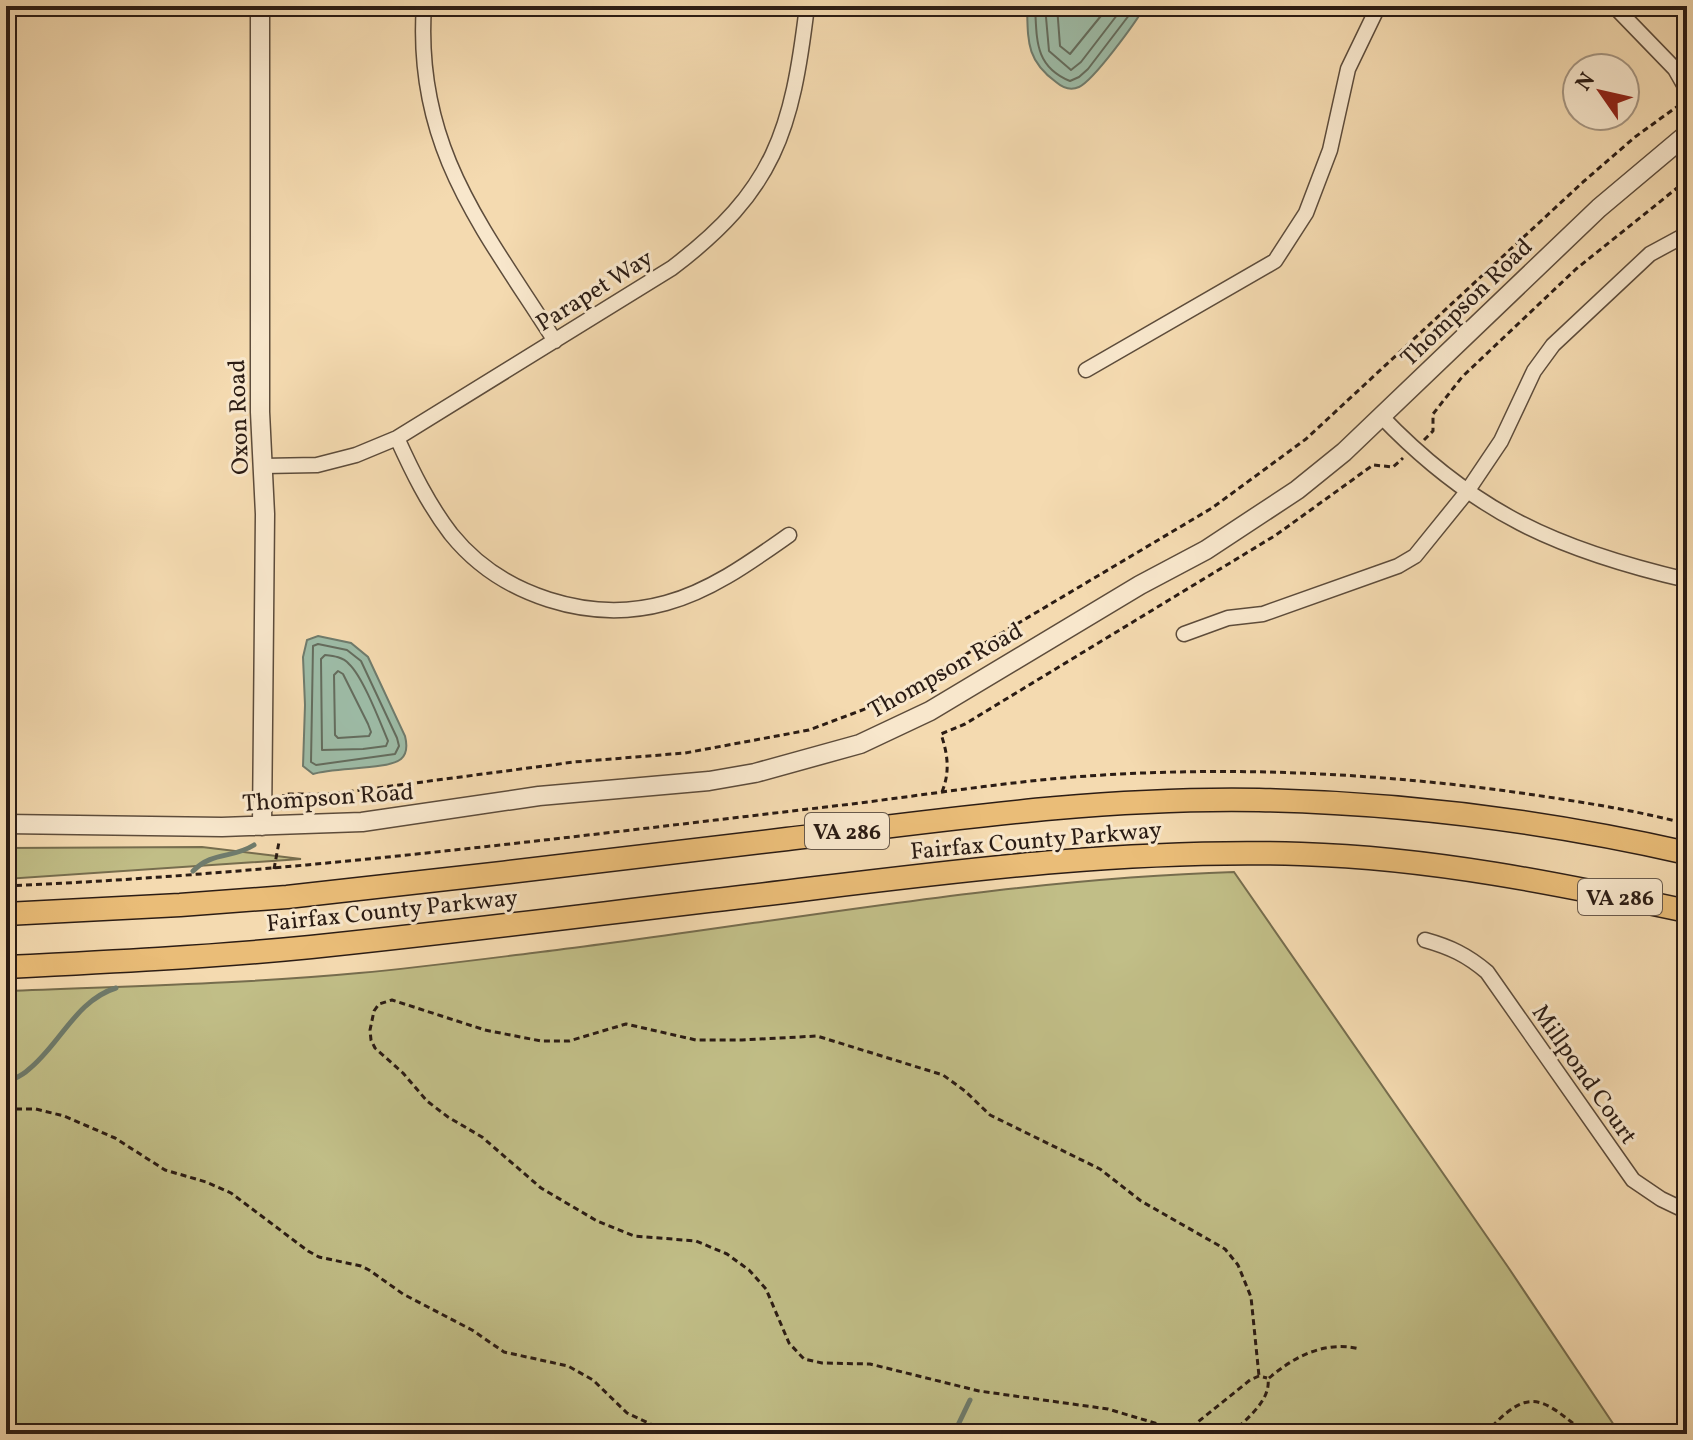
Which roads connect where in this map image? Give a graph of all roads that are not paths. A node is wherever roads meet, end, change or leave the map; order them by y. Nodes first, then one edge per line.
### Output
1 (260, 6) edge
2 (424, 6) edge
3 (807, 6) edge
4 (1381, 6) edge
5 (1614, 6) edge
6 (1687, 90) edge
7 (1687, 134) edge
8 (1687, 234) edge
9 (555, 341) junction
10 (1086, 370) dead end
11 (1381, 416) junction
12 (397, 438) junction
13 (263, 466) junction
14 (1466, 493) junction
15 (789, 535) dead end
16 (1687, 580) edge
17 (1184, 634) dead end
18 (6, 824) edge
19 (262, 826) junction
20 (1687, 853) edge
21 (1687, 911) edge
22 (6, 914) edge
23 (1425, 940) dead end
24 (6, 967) edge
25 (1686, 1209) edge
26 (1687, 1246) edge

1 - 13 street, Oxon Road
2 - 9 street
3 - 9 street, Parapet Way
4 - 10 street
5 - 6 street
7 - 11 street, Thompson Road
8 - 14 street
9 - 12 street, Parapet Way
11 - 14 street
11 - 19 street, Thompson Road
12 - 13 street, Parapet Way
12 - 15 street
13 - 19 street, Oxon Road
14 - 16 street
14 - 17 street
18 - 19 street, Thompson Road
20 - 22 highway, Fairfax County Parkway / VA 286
21 - 24 highway, Fairfax County Parkway / VA 286
23 - 25 street, Millpond Court
25 - 26 street, Millpond Court

